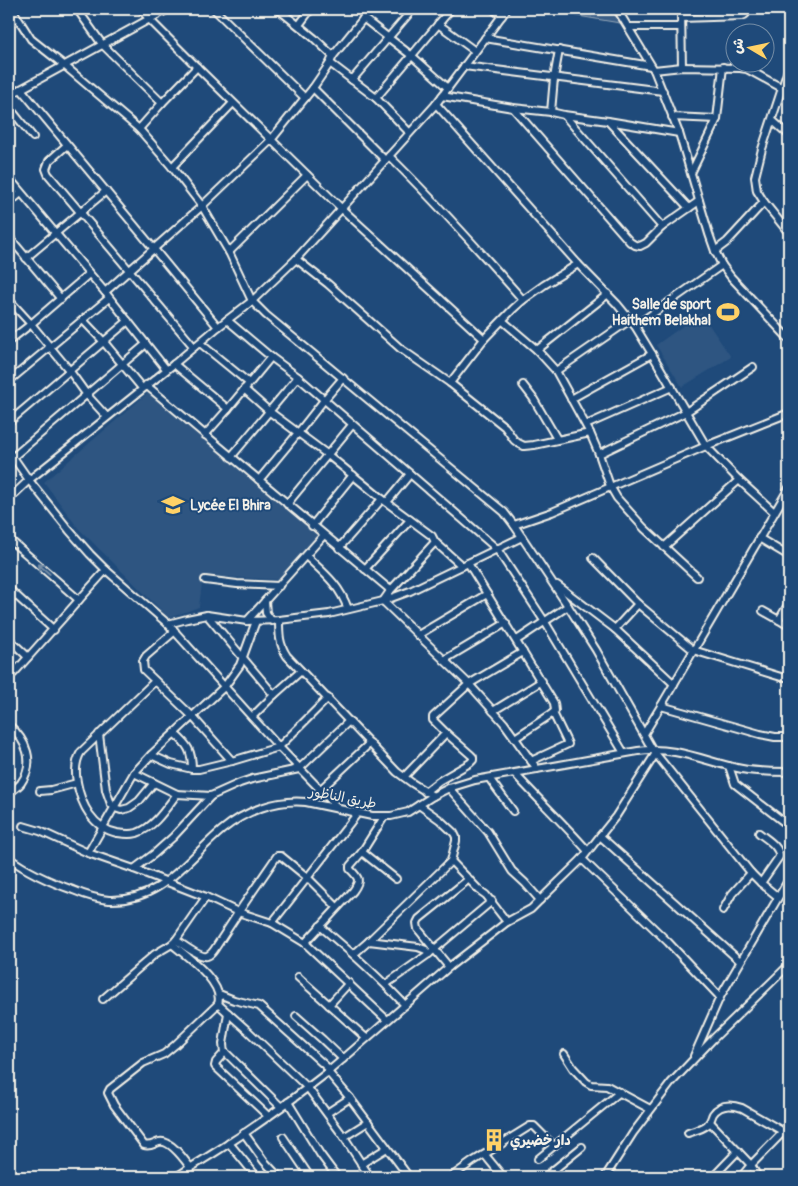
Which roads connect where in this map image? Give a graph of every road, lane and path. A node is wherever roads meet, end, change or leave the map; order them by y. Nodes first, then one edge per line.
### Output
1 (12, 9) edge
2 (77, 9) edge
3 (141, 9) edge
4 (168, 9) edge
5 (214, 9) edge
6 (278, 9) edge
7 (311, 9) edge
8 (371, 9) edge
9 (413, 9) edge
10 (451, 9) edge
11 (493, 9) edge
12 (507, 9) edge
13 (617, 9) edge
14 (681, 9) edge
15 (747, 9) edge
16 (502, 16) junction
17 (363, 18) junction
18 (681, 18) junction
19 (150, 19) junction
20 (438, 24) junction
21 (299, 25) junction
22 (629, 27) junction
23 (681, 27) junction
24 (388, 38) junction
25 (485, 38) junction
26 (102, 44) junction
27 (559, 50) junction
28 (475, 51) junction
29 (412, 56) junction
30 (332, 59) junction
31 (65, 66) junction
32 (464, 66) junction
33 (197, 67) junction
34 (682, 67) junction
35 (789, 67) edge
36 (653, 68) junction
37 (723, 68) junction
38 (554, 78) junction
39 (352, 80) junction
40 (313, 88) junction
41 (448, 88) junction
42 (782, 88) junction
43 (21, 89) junction
44 (663, 91) junction
45 (10, 92) edge
46 (442, 96) junction
47 (305, 98) junction
48 (376, 98) junction
49 (162, 103) junction
50 (233, 103) junction
51 (436, 104) junction
52 (9, 107) edge
53 (513, 108) junction
54 (550, 112) junction
55 (564, 114) junction
56 (672, 117) junction
57 (717, 119) junction
58 (608, 120) junction
59 (772, 120) junction
60 (139, 129) junction
61 (410, 132) junction
62 (678, 133) junction
63 (789, 135) edge
64 (33, 137) dead end
65 (271, 140) junction
66 (67, 145) junction
67 (387, 158) junction
68 (172, 167) junction
69 (691, 173) junction
70 (307, 175) junction
71 (9, 178) edge
72 (106, 191) junction
73 (21, 193) junction
74 (699, 201) junction
75 (764, 202) junction
76 (9, 203) edge
77 (202, 206) junction
78 (689, 208) junction
79 (342, 210) junction
80 (80, 213) junction
81 (662, 227) junction
82 (56, 233) junction
83 (789, 233) edge
84 (9, 237) edge
85 (154, 249) junction
86 (715, 251) junction
87 (229, 252) junction
88 (26, 258) junction
89 (296, 259) junction
90 (578, 264) junction
91 (722, 264) junction
92 (130, 270) junction
93 (89, 274) junction
94 (608, 294) junction
95 (107, 295) junction
96 (61, 299) junction
97 (9, 300) edge
98 (523, 300) junction
99 (252, 301) junction
100 (83, 320) junction
101 (227, 320) junction
102 (128, 321) junction
103 (503, 321) junction
104 (632, 323) junction
105 (31, 324) junction
106 (218, 327) junction
107 (484, 339) junction
108 (789, 339) edge
109 (9, 341) edge
110 (103, 341) junction
111 (146, 344) junction
112 (197, 345) junction
113 (50, 347) junction
114 (537, 350) junction
115 (652, 354) junction
116 (271, 357) junction
117 (123, 364) junction
118 (174, 364) junction
119 (753, 367) dead end
120 (166, 369) junction
121 (69, 370) junction
122 (556, 371) junction
123 (298, 377) junction
124 (343, 378) junction
125 (9, 381) edge
126 (450, 383) junction
127 (522, 385) dead end
128 (247, 386) junction
129 (144, 387) junction
130 (672, 387) junction
131 (87, 395) junction
132 (571, 398) junction
133 (324, 400) junction
134 (228, 409) junction
135 (270, 412) junction
136 (686, 412) junction
137 (789, 413) edge
138 (108, 417) junction
139 (9, 422) edge
140 (352, 425) junction
141 (586, 426) junction
142 (590, 432) junction
143 (298, 433) junction
144 (205, 435) junction
145 (557, 440) junction
146 (706, 446) junction
147 (599, 454) junction
148 (11, 455) edge
149 (328, 455) junction
150 (231, 457) junction
151 (410, 474) junction
152 (353, 475) junction
153 (29, 480) junction
154 (259, 480) junction
155 (739, 480) junction
156 (610, 486) junction
157 (789, 488) edge
158 (9, 499) edge
159 (385, 501) junction
160 (287, 504) junction
161 (774, 512) junction
162 (410, 520) junction
163 (514, 525) junction
164 (312, 526) junction
165 (324, 536) junction
166 (522, 537) junction
167 (9, 538) edge
168 (759, 538) junction
169 (436, 542) junction
170 (664, 547) junction
171 (339, 548) junction
172 (497, 549) junction
173 (306, 556) junction
174 (789, 556) edge
175 (593, 558) dead end
176 (468, 563) junction
177 (462, 566) junction
178 (365, 569) junction
179 (106, 570) junction
180 (697, 577) dead end
181 (205, 580) dead end
182 (551, 580) junction
183 (279, 586) junction
184 (9, 589) edge
185 (390, 591) junction
186 (487, 594) junction
187 (79, 600) junction
188 (265, 601) junction
189 (383, 601) junction
190 (789, 603) edge
191 (638, 604) junction
192 (568, 606) junction
193 (348, 609) junction
194 (763, 612) dead end
195 (207, 615) junction
196 (279, 620) junction
197 (779, 620) junction
198 (247, 621) junction
199 (256, 621) junction
200 (272, 621) junction
201 (545, 622) junction
202 (506, 623) junction
203 (168, 624) junction
204 (789, 626) edge
205 (615, 629) junction
206 (54, 630) junction
207 (174, 631) junction
208 (418, 635) junction
209 (9, 639) edge
210 (517, 640) junction
211 (693, 650) junction
212 (523, 652) junction
213 (28, 657) junction
214 (242, 657) junction
215 (444, 660) junction
216 (301, 671) junction
217 (9, 676) edge
218 (789, 677) edge
219 (155, 681) junction
220 (542, 681) junction
221 (469, 684) junction
222 (674, 684) junction
223 (225, 686) junction
224 (274, 695) junction
225 (328, 698) junction
226 (661, 706) junction
227 (493, 711) junction
228 (553, 713) junction
229 (192, 716) junction
230 (252, 717) junction
231 (349, 721) junction
232 (9, 725) edge
233 (446, 733) junction
234 (99, 734) junction
235 (175, 734) junction
236 (644, 734) junction
237 (515, 738) junction
238 (789, 738) edge
239 (370, 743) junction
240 (279, 747) junction
241 (654, 751) junction
242 (624, 753) junction
243 (151, 756) junction
244 (531, 760) junction
245 (232, 761) junction
246 (730, 766) junction
247 (192, 769) junction
248 (300, 769) junction
249 (538, 769) junction
250 (789, 772) edge
251 (134, 773) junction
252 (515, 774) junction
253 (404, 777) junction
254 (489, 778) junction
255 (78, 783) junction
256 (154, 783) junction
257 (448, 788) junction
258 (320, 790) junction
259 (40, 791) dead end
260 (426, 792) junction
261 (9, 793) edge
262 (177, 794) junction
263 (211, 796) junction
264 (433, 796) junction
265 (419, 805) junction
266 (115, 808) junction
267 (338, 808) junction
268 (513, 811) dead end
269 (357, 814) junction
270 (384, 816) junction
271 (23, 826) dead end
272 (789, 826) edge
273 (103, 828) junction
274 (759, 833) dead end
275 (600, 836) junction
276 (587, 850) junction
277 (362, 852) junction
278 (88, 853) junction
279 (9, 858) edge
280 (582, 859) junction
281 (451, 861) junction
282 (134, 869) junction
283 (751, 873) junction
284 (308, 878) junction
285 (789, 878) edge
286 (469, 879) junction
287 (396, 880) dead end
288 (167, 882) junction
289 (761, 883) junction
290 (779, 895) junction
291 (789, 895) edge
292 (206, 897) junction
293 (540, 900) junction
294 (492, 901) junction
295 (337, 907) junction
296 (723, 910) dead end
297 (238, 912) junction
298 (508, 922) junction
299 (272, 924) junction
300 (320, 926) junction
301 (369, 941) junction
302 (174, 942) junction
303 (305, 943) junction
304 (431, 952) junction
305 (354, 954) junction
306 (740, 961) junction
307 (449, 967) junction
308 (787, 967) edge
309 (789, 976) edge
310 (298, 977) dead end
311 (349, 983) junction
312 (386, 984) junction
313 (219, 994) junction
314 (720, 997) junction
315 (103, 999) dead end
316 (218, 1004) junction
317 (329, 1005) junction
318 (405, 1005) junction
319 (228, 1013) junction
320 (296, 1016) dead end
321 (387, 1020) junction
322 (704, 1033) junction
323 (366, 1038) junction
324 (713, 1039) junction
325 (224, 1053) junction
326 (564, 1054) dead end
327 (343, 1059) junction
328 (692, 1060) junction
329 (329, 1071) junction
330 (308, 1088) junction
331 (620, 1092) junction
332 (350, 1098) junction
333 (288, 1102) junction
334 (281, 1107) junction
335 (650, 1109) junction
336 (327, 1113) junction
337 (268, 1116) junction
338 (368, 1122) junction
339 (710, 1122) junction
340 (789, 1126) edge
341 (784, 1132) junction
342 (244, 1133) junction
343 (688, 1133) dead end
344 (344, 1137) junction
345 (283, 1138) dead end
346 (229, 1143) junction
347 (554, 1146) junction
348 (387, 1148) junction
349 (582, 1148) dead end
350 (738, 1151) junction
351 (485, 1155) junction
352 (538, 1159) dead end
353 (361, 1164) junction
354 (751, 1166) junction
355 (190, 1167) junction
356 (404, 1176) edge
357 (608, 1176) edge
358 (176, 1177) edge
359 (257, 1177) edge
360 (279, 1177) edge
361 (310, 1177) edge
362 (337, 1177) edge
363 (370, 1177) edge
364 (451, 1177) edge
365 (503, 1177) edge
366 (546, 1177) edge
367 (713, 1177) edge
368 (741, 1177) edge
369 (758, 1177) edge

1 - 31 street
2 - 26 street
3 - 19 street
4 - 19 street
5 - 47 street
6 - 21 street
7 - 21 street
8 - 17 street
9 - 24 street
10 - 20 street
11 - 16 street
12 - 16 street
13 - 22 street
14 - 18 street
15 - 18 street
16 - 25 street
17 - 24 street
17 - 30 street
18 - 23 street
19 - 26 street
19 - 33 street
20 - 28 street
20 - 29 street
21 - 30 street
22 - 23 street
22 - 36 street
23 - 34 street
24 - 29 street
24 - 39 street
25 - 27 street
25 - 28 street
26 - 31 street
26 - 49 street
27 - 36 street
27 - 38 street
28 - 32 street
29 - 41 street
29 - 48 street
30 - 39 street
30 - 40 street
31 - 43 street
31 - 60 street
32 - 38 street
32 - 41 street
33 - 49 street
33 - 50 street
34 - 36 street
34 - 37 street
35 - 42 street
36 - 44 street
37 - 42 street
37 - 57 street
38 - 44 street
38 - 54 street
39 - 48 street
40 - 47 street
40 - 67 street
41 - 46 street
42 - 59 street
43 - 45 street
43 - 66 street
44 - 56 street
46 - 51 street
46 - 53 street
47 - 65 street
48 - 61 street
49 - 60 street
50 - 65 street
50 - 68 street
51 - 61 street
51 - 90 street
52 - 64 street
53 - 54 street
53 - 81 street
54 - 55 street
55 - 58 street
55 - 81 street
56 - 57 street
56 - 62 street
57 - 69 street
58 - 62 street
58 - 78 street
59 - 63 street
59 - 75 street
60 - 68 street
61 - 67 street
62 - 69 street
65 - 70 street
65 - 77 street
66 - 72 street
66 - 80 street
67 - 79 street
67 - 98 street
68 - 77 street
69 - 74 street
70 - 79 street
70 - 87 street
71 - 73 street
72 - 80 street
72 - 85 street
73 - 76 street
73 - 82 street
74 - 78 street
74 - 86 street
75 - 83 street
75 - 86 street
77 - 85 street
77 - 87 street
78 - 81 street
79 - 89 street
79 - 107 street
80 - 82 street
80 - 92 street
82 - 88 street
82 - 93 street
84 - 88 street
85 - 92 street
85 - 106 street
86 - 91 street
87 - 99 street
88 - 96 street
89 - 99 street
89 - 126 street
90 - 94 street
90 - 98 street
91 - 104 street
91 - 108 street
92 - 95 street
92 - 112 street
93 - 95 street
93 - 96 street
94 - 104 street
94 - 114 street
95 - 100 street
95 - 102 street
96 - 105 street
97 - 105 street
98 - 103 street
99 - 101 street
99 - 124 street
100 - 110 street
100 - 113 street
101 - 106 street
101 - 116 street
102 - 110 street
102 - 111 street
103 - 107 street
103 - 114 street
104 - 115 street
104 - 122 street
105 - 109 street
105 - 113 street
106 - 112 street
107 - 126 street
110 - 117 street
110 - 121 street
111 - 117 street
111 - 120 street
112 - 118 street
112 - 128 street
113 - 121 street
113 - 125 street
114 - 122 street
115 - 130 street
115 - 132 street
116 - 123 street
116 - 128 street
117 - 129 street
117 - 131 street
118 - 120 street
118 - 134 street
119 - 136 street
120 - 129 street
121 - 131 street
121 - 139 street
122 - 132 street
123 - 133 street
123 - 135 street
124 - 133 street
124 - 163 street
126 - 145 street
127 - 145 street
128 - 134 street
128 - 135 street
129 - 138 street
129 - 144 street
130 - 136 street
130 - 141 street
131 - 138 street
131 - 148 street
132 - 141 street
133 - 140 street
133 - 143 street
134 - 144 street
135 - 143 street
135 - 150 street
136 - 146 street
136 - 147 street
137 - 146 street
138 - 153 street
140 - 149 street
140 - 151 street
141 - 142 street
142 - 145 street
142 - 147 street
143 - 149 street
143 - 154 street
144 - 150 street
146 - 155 street
146 - 156 street
147 - 156 street
148 - 153 street
149 - 152 street
149 - 160 street
150 - 154 street
151 - 159 street
151 - 172 street
152 - 159 street
152 - 164 street
153 - 158 street
153 - 179 street
154 - 160 street
155 - 161 street
155 - 170 street
156 - 163 street
156 - 170 street
157 - 161 street
159 - 162 street
159 - 171 street
160 - 164 street
161 - 168 street
162 - 169 street
162 - 178 street
163 - 166 street
164 - 165 street
165 - 171 street
165 - 173 street
166 - 172 street
166 - 182 street
187 -> 167 street
168 - 174 street
168 - 211 street
169 - 177 street
169 - 185 street
170 - 180 street
171 - 178 street
172 - 176 street
172 - 201 street
173 - 183 street
173 - 193 street
175 - 191 street
176 - 177 street
176 - 186 street
177 - 189 street
178 - 185 street
179 - 187 street
179 - 203 street
181 - 183 street
182 - 192 street
182 - 205 street
183 - 188 street
184 - 206 street
185 - 189 street
186 - 202 street
186 - 208 street
187 - 206 street
188 - 198 street
188 - 200 street
189 - 193 street
189 - 208 street
190 - 197 street
191 - 205 street
191 - 211 street
192 - 201 street
192 - 236 street
193 - 196 street
194 - 197 street
195 - 198 street
195 - 203 street
195 - 214 street
196 - 200 street
196 - 216 street
197 - 204 street
198 - 199 street
199 - 200 street
199 - 214 street
201 - 210 street
201 - 242 street
202 - 210 street
202 - 215 street
203 - 207 street
205 - 222 street
206 - 213 street
207 - 219 street
207 - 223 street
208 - 215 street
209 - 213 street
210 - 212 street
211 - 218 street
211 - 222 street
212 - 220 street
212 - 221 street
213 - 217 street
214 - 223 street
214 - 224 street
215 - 221 street
216 - 224 street
216 - 225 street
219 - 229 street
219 - 234 street
220 - 227 street
220 - 228 street
221 - 227 street
221 - 233 street
222 - 226 street
223 - 229 street
223 - 230 street
224 - 230 street
225 - 231 street
225 - 240 street
226 - 236 street
226 - 238 street
227 - 237 street
228 - 237 street
228 - 244 street
229 - 235 street
229 - 245 street
230 - 240 street
231 - 239 street
231 - 248 street
232 - 261 street
233 - 253 street
233 - 260 street
234 - 255 street
234 - 266 street
235 - 243 street
235 - 247 street
236 - 241 street
237 - 244 street
239 - 253 street
239 - 258 street
240 - 245 street
240 - 248 street
241 - 242 street, طريق الناظور
241 - 246 street, طريق الناظور
241 - 275 street
241 - 283 street
242 - 249 street, طريق الناظور
243 - 247 street
243 - 251 street
244 - 249 street
245 - 247 street
246 - 250 street, طريق الناظور
246 - 272 street
248 - 258 street
248 - 263 street
249 - 252 street, طريق الناظور
251 - 256 street
251 - 266 street
252 - 254 street, طريق الناظور
252 - 276 street
253 - 260 street
254 - 257 street, طريق الناظور
254 - 268 street
255 - 259 street
255 - 273 street
256 - 262 street
256 - 266 street
257 - 264 street, طريق الناظور
257 - 293 street
258 - 267 street
260 - 264 street
262 - 263 street
262 - 273 street
263 - 282 street
264 - 265 street, طريق الناظور
265 - 270 street, طريق الناظور
265 - 281 street
266 - 273 street
267 - 269 street, طريق الناظور
267 - 288 street, طريق الناظور
269 - 270 street, طريق الناظور
269 - 284 street
270 - 277 street
271 - 278 street
273 - 278 street
274 - 289 street
275 - 276 street
275 - 306 street
276 - 280 street
277 - 287 street
277 - 295 street
278 - 282 street
279 - 288 street, طريق الناظور
280 - 293 street
280 - 314 street
281 - 286 street
281 - 301 street
282 - 288 street
283 - 289 street
283 - 296 street
284 - 295 street
284 - 297 street
284 - 299 street
285 - 290 street
286 - 294 street
286 - 304 street
288 - 292 street
289 - 290 street
290 - 291 street
290 - 306 street
292 - 297 street
292 - 302 street
293 - 298 street
294 - 298 street
294 - 304 street
295 - 300 street
297 - 299 street
297 - 302 street
298 - 307 street
299 - 303 street
300 - 303 street
300 - 305 street
301 - 304 street
301 - 305 street
302 - 313 street
302 - 315 street
303 - 311 street
304 - 307 street
304 - 312 street
305 - 312 street
306 - 314 street
307 - 318 street
308 - 309 street
308 - 324 street
310 - 317 street
311 - 317 street
311 - 321 street
312 - 318 street
313 - 316 street
313 - 329 street
314 - 322 street
316 - 319 street
316 - 355 street
317 - 323 street
318 - 321 street
319 - 325 street
319 - 330 street
320 - 327 street
321 - 323 street
322 - 324 street
322 - 328 street
323 - 327 street
324 - 328 street
325 - 334 street
325 - 337 street
326 - 331 street
327 - 329 street
328 - 335 street
329 - 330 street
329 - 332 street
330 - 333 street
330 - 336 street
331 - 335 street
331 - 347 street
332 - 336 street
332 - 338 street
333 - 334 street
333 - 362 street
334 - 337 street
335 - 357 street
336 - 344 street
337 - 342 street
338 - 344 street
338 - 348 street
339 - 341 street
339 - 343 street
339 - 350 street
340 - 341 street
341 - 354 street
342 - 346 street
342 - 360 street
344 - 353 street
345 - 361 street
346 - 355 street
346 - 359 street
347 - 351 street
347 - 352 street
348 - 353 street
348 - 356 street
349 - 366 street
350 - 354 street
350 - 367 street
351 - 364 street
351 - 365 street
353 - 363 street
354 - 368 street
354 - 369 street
355 - 358 street

